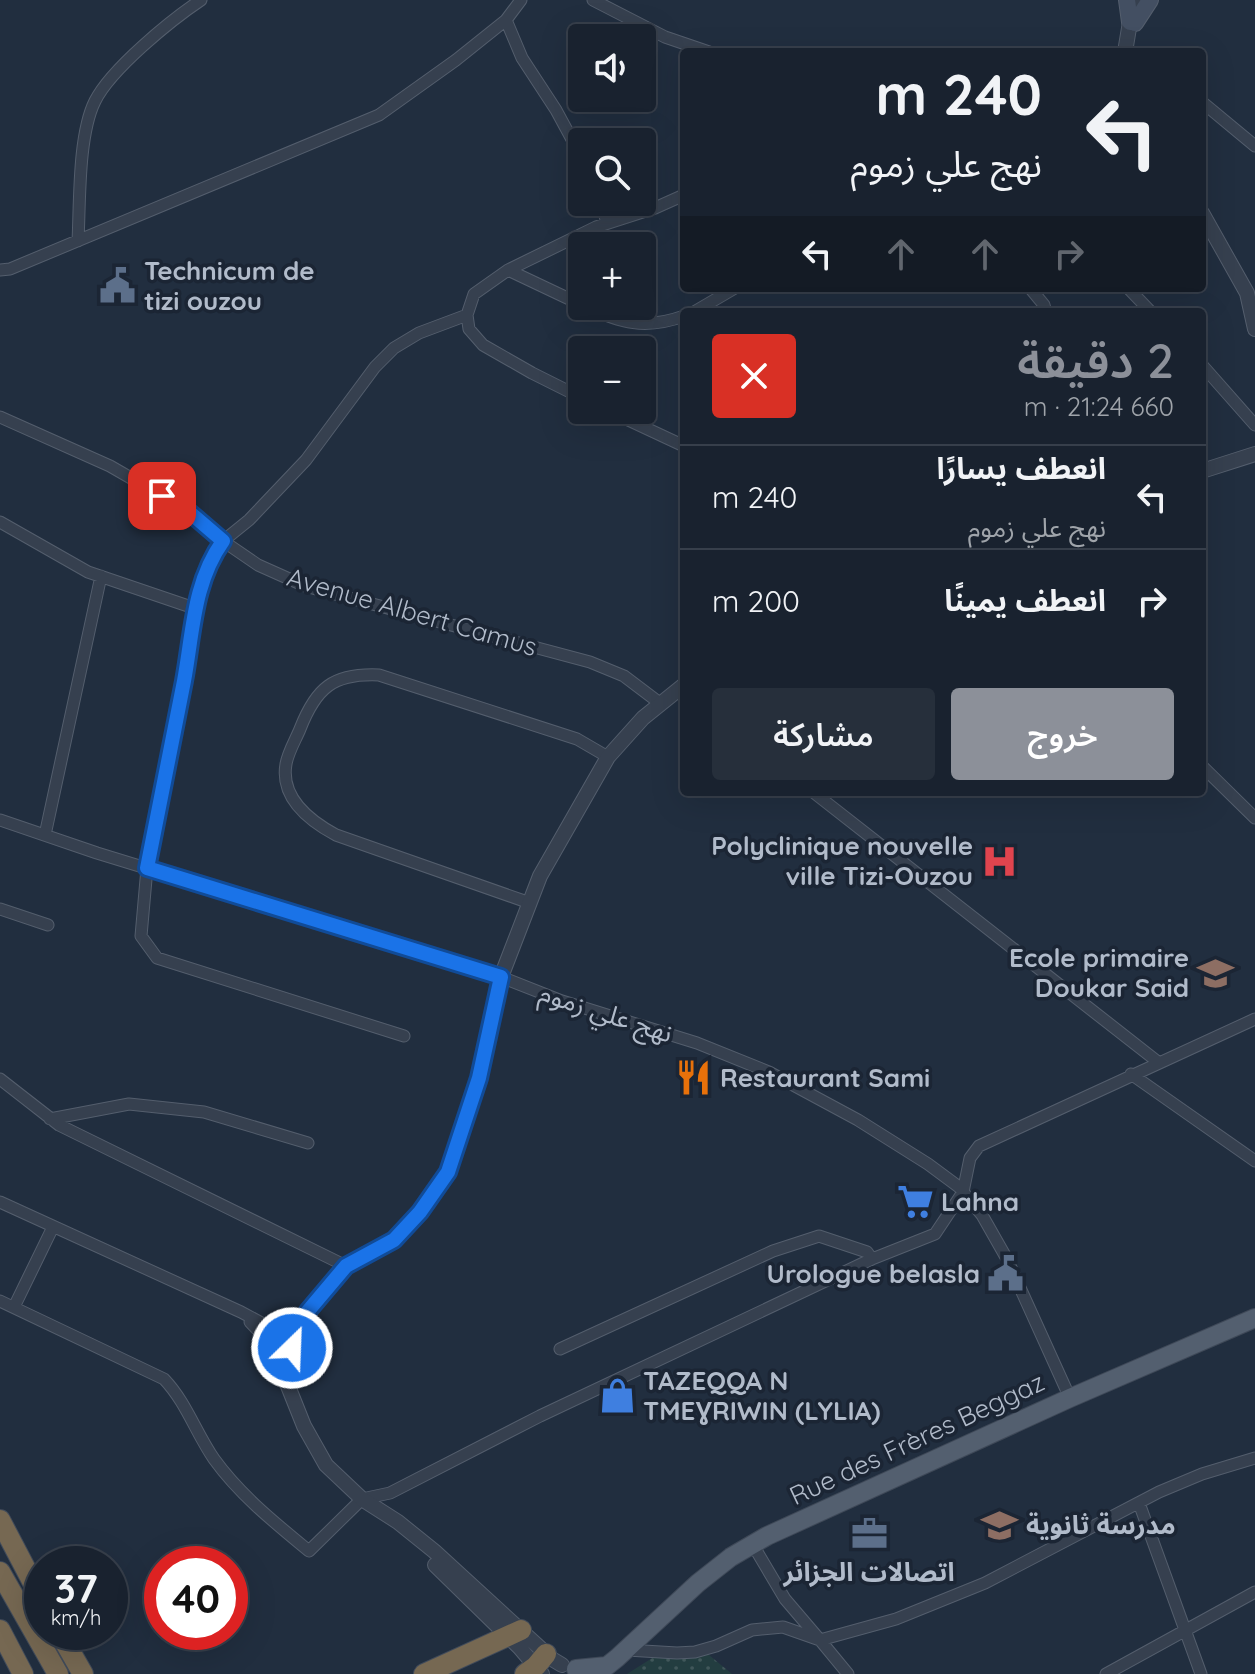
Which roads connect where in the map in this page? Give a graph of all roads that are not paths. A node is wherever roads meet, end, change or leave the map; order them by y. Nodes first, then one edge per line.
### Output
1 (201, 0) edge
2 (521, 0) edge
3 (593, 0) edge
4 (1127, 0) edge
5 (1138, 0) edge
6 (1148, 0) edge
7 (506, 20) junction
8 (1133, 22) junction
9 (697, 48) edge
10 (1125, 48) edge
11 (1206, 105) edge
12 (568, 132) edge
13 (1255, 146) edge
14 (680, 197) edge
15 (605, 216) edge
16 (1206, 220) edge
17 (607, 223) junction
18 (78, 241) junction
19 (0, 270) edge
20 (508, 270) junction
21 (728, 292) edge
22 (1132, 292) edge
23 (1251, 295) edge
24 (568, 299) edge
25 (701, 308) edge
26 (1147, 308) edge
27 (467, 315) junction
28 (680, 318) edge
29 (620, 320) edge
30 (1255, 329) edge
31 (1206, 370) edge
32 (568, 391) edge
33 (0, 417) edge
34 (637, 424) edge
35 (1255, 425) edge
36 (680, 444) edge
37 (1255, 454) edge
38 (1206, 470) edge
39 (0, 522) edge
40 (223, 541) junction
41 (101, 576) junction
42 (194, 608) junction
43 (680, 690) edge
44 (661, 704) junction
45 (608, 757) junction
46 (1206, 770) edge
47 (818, 796) edge
48 (1255, 818) edge
49 (0, 820) edge
50 (45, 835) junction
51 (147, 868) junction
52 (530, 903) junction
53 (0, 909) edge
54 (48, 925) dead end
55 (501, 977) junction
56 (1255, 1019) edge
57 (404, 1036) dead end
58 (1158, 1062) junction
59 (1131, 1074) junction
60 (0, 1079) edge
61 (50, 1119) junction
62 (308, 1143) dead end
63 (1255, 1161) edge
64 (963, 1192) junction
65 (0, 1202) edge
66 (53, 1227) junction
67 (872, 1259) junction
68 (346, 1266) junction
69 (0, 1301) edge
70 (14, 1307) junction
71 (1255, 1318) edge
72 (282, 1342) junction
73 (560, 1349) dead end
74 (1070, 1398) junction
75 (1255, 1458) edge
76 (362, 1499) junction
77 (1139, 1503) junction
78 (0, 1520) edge
79 (753, 1545) junction
80 (24, 1566) edge
81 (0, 1572) edge
82 (1255, 1592) edge
83 (0, 1630) edge
84 (1185, 1632) junction
85 (515, 1633) junction
86 (820, 1640) junction
87 (69, 1650) edge
88 (72, 1650) edge
89 (627, 1650) junction
90 (552, 1669) edge
91 (23, 1674) edge
92 (58, 1674) edge
93 (83, 1674) edge
94 (92, 1674) edge
95 (424, 1674) edge
96 (608, 1674) edge
97 (848, 1674) edge
98 (1106, 1674) edge
99 (1201, 1674) edge

1 - 18 street
2 - 7 street
3 - 9 street
4 - 8 main road
5 - 8 street
6 - 8 main road
7 - 12 street
7 - 18 street
8 - 10 street
11 - 13 street
14 - 17 street
15 - 17 street
16 - 23 street
17 - 20 street
18 - 19 street
20 - 24 street
20 - 27 street
21 - 25 street
22 - 26 street
23 - 30 street
27 - 32 street
27 - 40 street
28 - 29 street
31 - 35 street
33 - 40 street, Avenue Albert Camus
34 - 36 street
37 - 38 street
39 - 41 street
40 - 42 street
40 - 44 street, Avenue Albert Camus
41 - 42 street
41 - 50 street
42 - 51 street
43 - 44 street
44 - 45 street
45 - 52 street
45 - 52 street
46 - 48 street
47 - 58 street
49 - 50 street, نهج علي زموم
50 - 51 street, نهج علي زموم
51 - 55 street, نهج علي زموم
51 - 57 street
52 - 55 street
53 - 54 street
55 - 64 street, نهج علي زموم
55 - 68 street
56 - 58 street
58 - 59 street
59 - 63 street
59 - 64 street
60 - 61 street
61 - 62 street
61 - 68 street
64 - 67 street
64 - 74 street, نهج علي زموم
65 - 66 street
66 - 70 street
66 - 72 street
67 - 73 street
67 - 76 street
68 - 72 street
69 - 70 street
70 - 76 street
71 - 74 main road, Rue des Frères Beggaz
72 - 76 street
74 - 79 main road, Rue des Frères Beggaz
75 - 77 street
76 - 85 street
77 - 84 street
77 - 86 street
78 - 80 highway
79 - 86 street
79 - 89 main road, Rue des Frères Beggaz
81 - 92 highway
82 - 84 street
83 - 91 highway
84 - 98 street
84 - 99 street
85 - 90 street
85 - 95 highway
86 - 89 street
86 - 97 street
87 - 93 highway
88 - 94 highway
89 - 90 main road
89 - 96 main road

